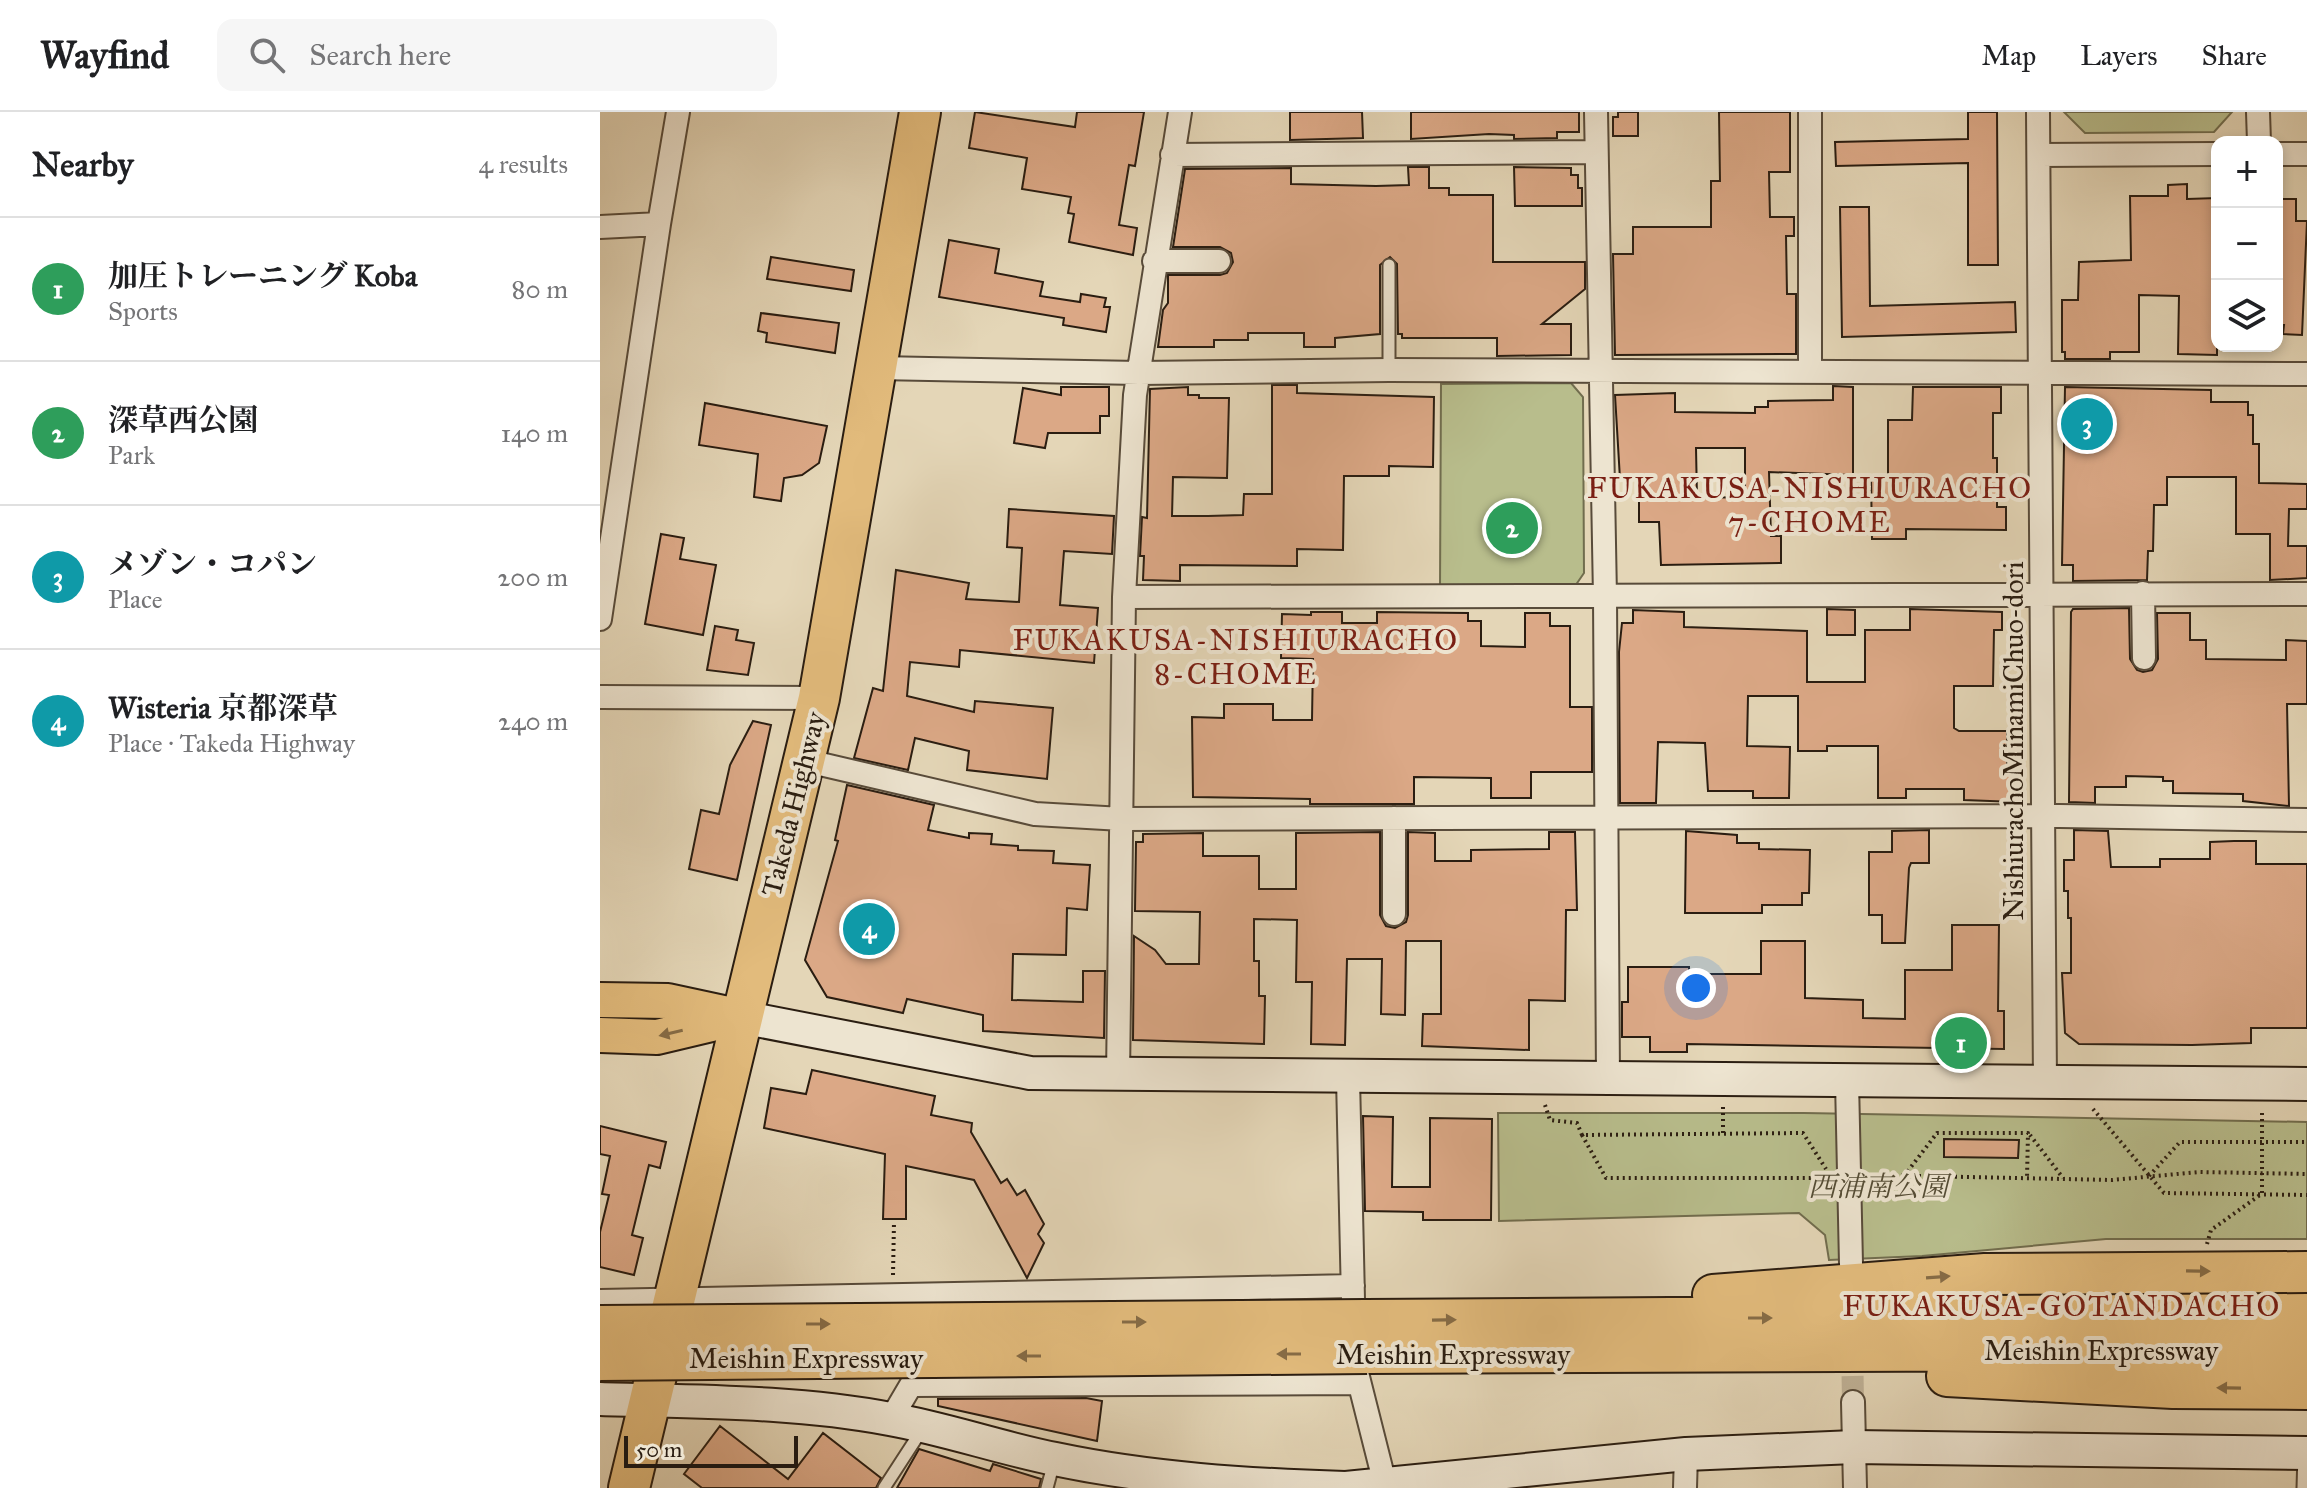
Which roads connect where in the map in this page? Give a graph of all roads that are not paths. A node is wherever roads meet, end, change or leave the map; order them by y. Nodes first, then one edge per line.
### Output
1 (678, 112) edge
2 (920, 112) edge
3 (1180, 112) edge
4 (1596, 112) edge
5 (1810, 112) edge
6 (2038, 112) edge
7 (2258, 112) edge
8 (2259, 136) edge
9 (1596, 152) junction
10 (2211, 154) edge
11 (2283, 154) edge
12 (2307, 154) edge
13 (1172, 155) junction
14 (2039, 155) junction
15 (659, 224) junction
16 (600, 227) edge
17 (1154, 261) junction
18 (1219, 261) dead end
19 (1389, 265) dead end
20 (878, 368) junction
21 (1389, 370) junction
22 (1600, 371) junction
23 (1810, 372) junction
24 (2040, 372) junction
25 (1139, 373) junction
26 (2307, 374) edge
27 (2042, 593) junction
28 (2143, 593) junction
29 (2307, 594) edge
30 (1124, 597) junction
31 (1605, 597) junction
32 (600, 619) edge
33 (2144, 658) dead end
34 (600, 697) edge
35 (819, 698) junction
36 (803, 760) junction
37 (2043, 816) junction
38 (1394, 818) junction
39 (1606, 818) junction
40 (1122, 819) junction
41 (2307, 820) edge
42 (1394, 914) dead end
43 (600, 1000) edge
44 (741, 1017) junction
45 (600, 1035) edge
46 (1118, 1077) junction
47 (1348, 1078) junction
48 (1608, 1080) junction
49 (1847, 1081) junction
50 (2045, 1082) junction
51 (2307, 1084) edge
52 (1851, 1264) dead end
53 (2307, 1272) edge
54 (600, 1301) edge
55 (672, 1302) junction
56 (2307, 1314) edge
57 (600, 1326) edge
58 (1360, 1336) junction
59 (1527, 1336) junction
60 (2307, 1349) edge
61 (600, 1360) edge
62 (2307, 1389) edge
63 (600, 1399) edge
64 (648, 1400) junction
65 (1853, 1402) tunnel mouth
66 (891, 1419) junction
67 (924, 1428) junction
68 (1854, 1447) junction
69 (2306, 1453) edge
70 (1686, 1454) junction
71 (1051, 1474) edge
72 (1174, 1483) edge
73 (1386, 1487) edge
74 (629, 1488) edge
75 (884, 1488) edge
76 (1345, 1488) edge
77 (1685, 1488) edge
78 (1855, 1488) edge
79 (2303, 1488) edge

1 - 15 street
2 - 20 highway, Takeda Highway
3 - 13 street
4 - 9 street
5 - 23 street
6 - 14 street, NishiurachoMinamiChuo-dori
7 - 8 street
9 - 13 street
9 - 22 street
10 - 14 street
11 - 12 street
13 - 17 street
14 - 24 street, NishiurachoMinamiChuo-dori
15 - 16 street
15 - 32 street
17 - 18 street
17 - 25 street
19 - 21 lane
20 - 25 street
20 - 35 highway, Takeda Highway
21 - 22 street
21 - 25 street
22 - 23 street
22 - 31 street
23 - 24 street
24 - 26 street
24 - 27 street, NishiurachoMinamiChuo-dori
25 - 30 street
27 - 28 street
27 - 31 street
27 - 37 street, NishiurachoMinamiChuo-dori
28 - 29 street
28 - 33 street
30 - 31 street
30 - 40 street
31 - 39 street
34 - 35 street
35 - 36 highway, Takeda Highway
36 - 40 street
36 - 44 highway, Takeda Highway
37 - 39 street
37 - 41 street
37 - 50 street, NishiurachoMinamiChuo-dori
38 - 39 street
38 - 40 street
38 - 42 street
39 - 48 street
40 - 46 street
43 - 44 main road
44 -> 45 main road
44 - 46 street
44 - 55 highway, Takeda Highway
46 - 47 street
47 - 48 street
47 - 58 street
48 - 49 street
49 - 50 street
49 - 52 street
50 - 51 street
59 -> 53 highway
54 - 55 street
55 - 58 street
55 - 64 highway, Takeda Highway
59 -> 56 highway, Meishin Expressway
57 -> 58 highway, Meishin Expressway, bridge
58 - 59 highway, Meishin Expressway
58 -> 61 highway, Meishin Expressway, bridge
58 - 66 street
58 - 73 street
59 - 60 highway, Meishin Expressway
62 -> 59 highway
63 - 64 street
64 - 66 street
64 - 74 highway, Takeda Highway
65 - 68 street
66 - 67 street
67 - 71 street
67 - 75 lane
68 - 69 street
68 - 70 street
68 - 78 street
69 - 79 lane
70 - 73 street
70 - 77 street
71 - 72 street
72 - 76 street
73 - 76 street

